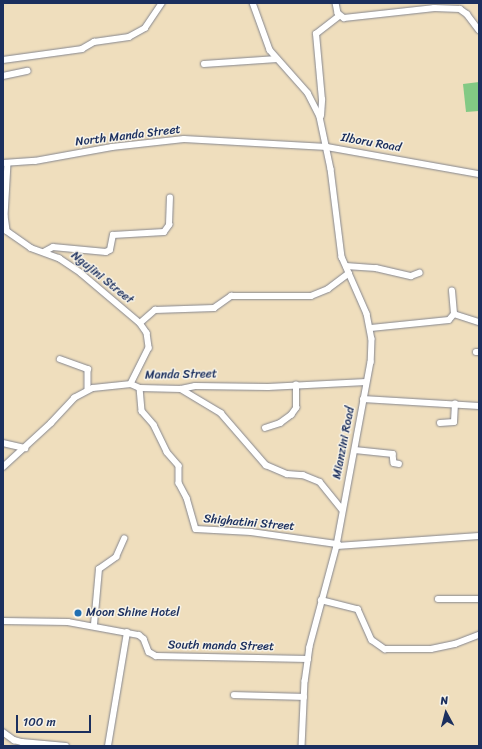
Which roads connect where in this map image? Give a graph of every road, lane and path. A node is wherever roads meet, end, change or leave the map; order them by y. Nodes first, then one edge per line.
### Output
1 (162, 3) edge
2 (253, 3) edge
3 (336, 3) edge
4 (434, 5) edge
5 (339, 16) junction
6 (479, 30) edge
7 (277, 59) junction
8 (3, 60) edge
9 (204, 64) dead end
10 (27, 71) dead end
11 (3, 76) edge
12 (320, 117) junction
13 (327, 147) junction
14 (6, 163) edge
15 (479, 174) edge
16 (170, 198) dead end
17 (44, 252) junction
18 (346, 266) junction
19 (349, 273) junction
20 (419, 273) dead end
21 (452, 291) dead end
22 (454, 314) junction
23 (479, 322) edge
24 (140, 323) junction
25 (371, 328) junction
26 (60, 359) dead end
27 (366, 382) junction
28 (131, 384) junction
29 (296, 385) junction
30 (140, 388) junction
31 (181, 389) junction
32 (88, 390) junction
33 (363, 399) junction
34 (455, 404) junction
35 (479, 406) edge
36 (440, 423) dead end
37 (265, 428) dead end
38 (3, 443) edge
39 (24, 448) junction
40 (355, 450) junction
41 (399, 464) dead end
42 (3, 467) edge
43 (342, 509) junction
44 (479, 536) edge
45 (124, 539) dead end
46 (338, 545) junction
47 (438, 599) dead end
48 (479, 599) edge
49 (321, 600) junction
50 (3, 621) edge
51 (94, 626) junction
52 (127, 633) junction
53 (479, 635) edge
54 (308, 659) junction
55 (234, 695) dead end
56 (304, 696) junction
57 (3, 732) edge
58 (66, 746) edge
59 (108, 746) edge
60 (302, 746) edge

1 - 8 street
2 - 7 street, Ilboru Road
3 - 5 street
4 - 5 street
4 - 6 street
5 - 12 street
7 - 9 street
7 - 12 street, Ilboru Road
10 - 11 street
12 - 13 street, Ilboru Road
13 - 14 street, North Manda Street
13 - 15 street, Ilboru Road
13 - 18 street, Mianzini Road
14 - 17 street, Ngujini Street
16 - 17 street
17 - 24 street, Ngujini Street
18 - 19 street, Mianzini Road
18 - 20 street
19 - 24 street
19 - 25 street, Mianzini Road
21 - 22 street
22 - 23 street
22 - 25 street
24 - 28 street, Ngujini Street
25 - 27 street, Mianzini Road
26 - 32 street
27 - 29 street, Manda Street
27 - 33 street, Mianzini Road
28 - 30 street, Manda Street
28 - 32 street, Manda Street
29 - 31 street, Manda Street
29 - 37 street
30 - 31 street, Manda Street
30 - 46 street, Shighatini Street
31 - 43 street
32 - 39 street, Manda Street
33 - 34 street
33 - 40 street, Mianzini Road
34 - 35 street
34 - 36 street
38 - 39 street
39 - 42 street, Manda Street
40 - 41 street
40 - 43 street, Mianzini Road
43 - 46 street, Mianzini Road
44 - 46 street
45 - 51 street
46 - 49 street, Mianzini Road
47 - 48 street
49 - 53 street
49 - 54 street, Mianzini Road
50 - 51 street, South manda Street
51 - 52 street, South manda Street
52 - 54 street, South manda Street
52 - 59 street
54 - 56 street, Mianzini Road
55 - 56 street
56 - 60 street, Mianzini Road
57 - 58 street

